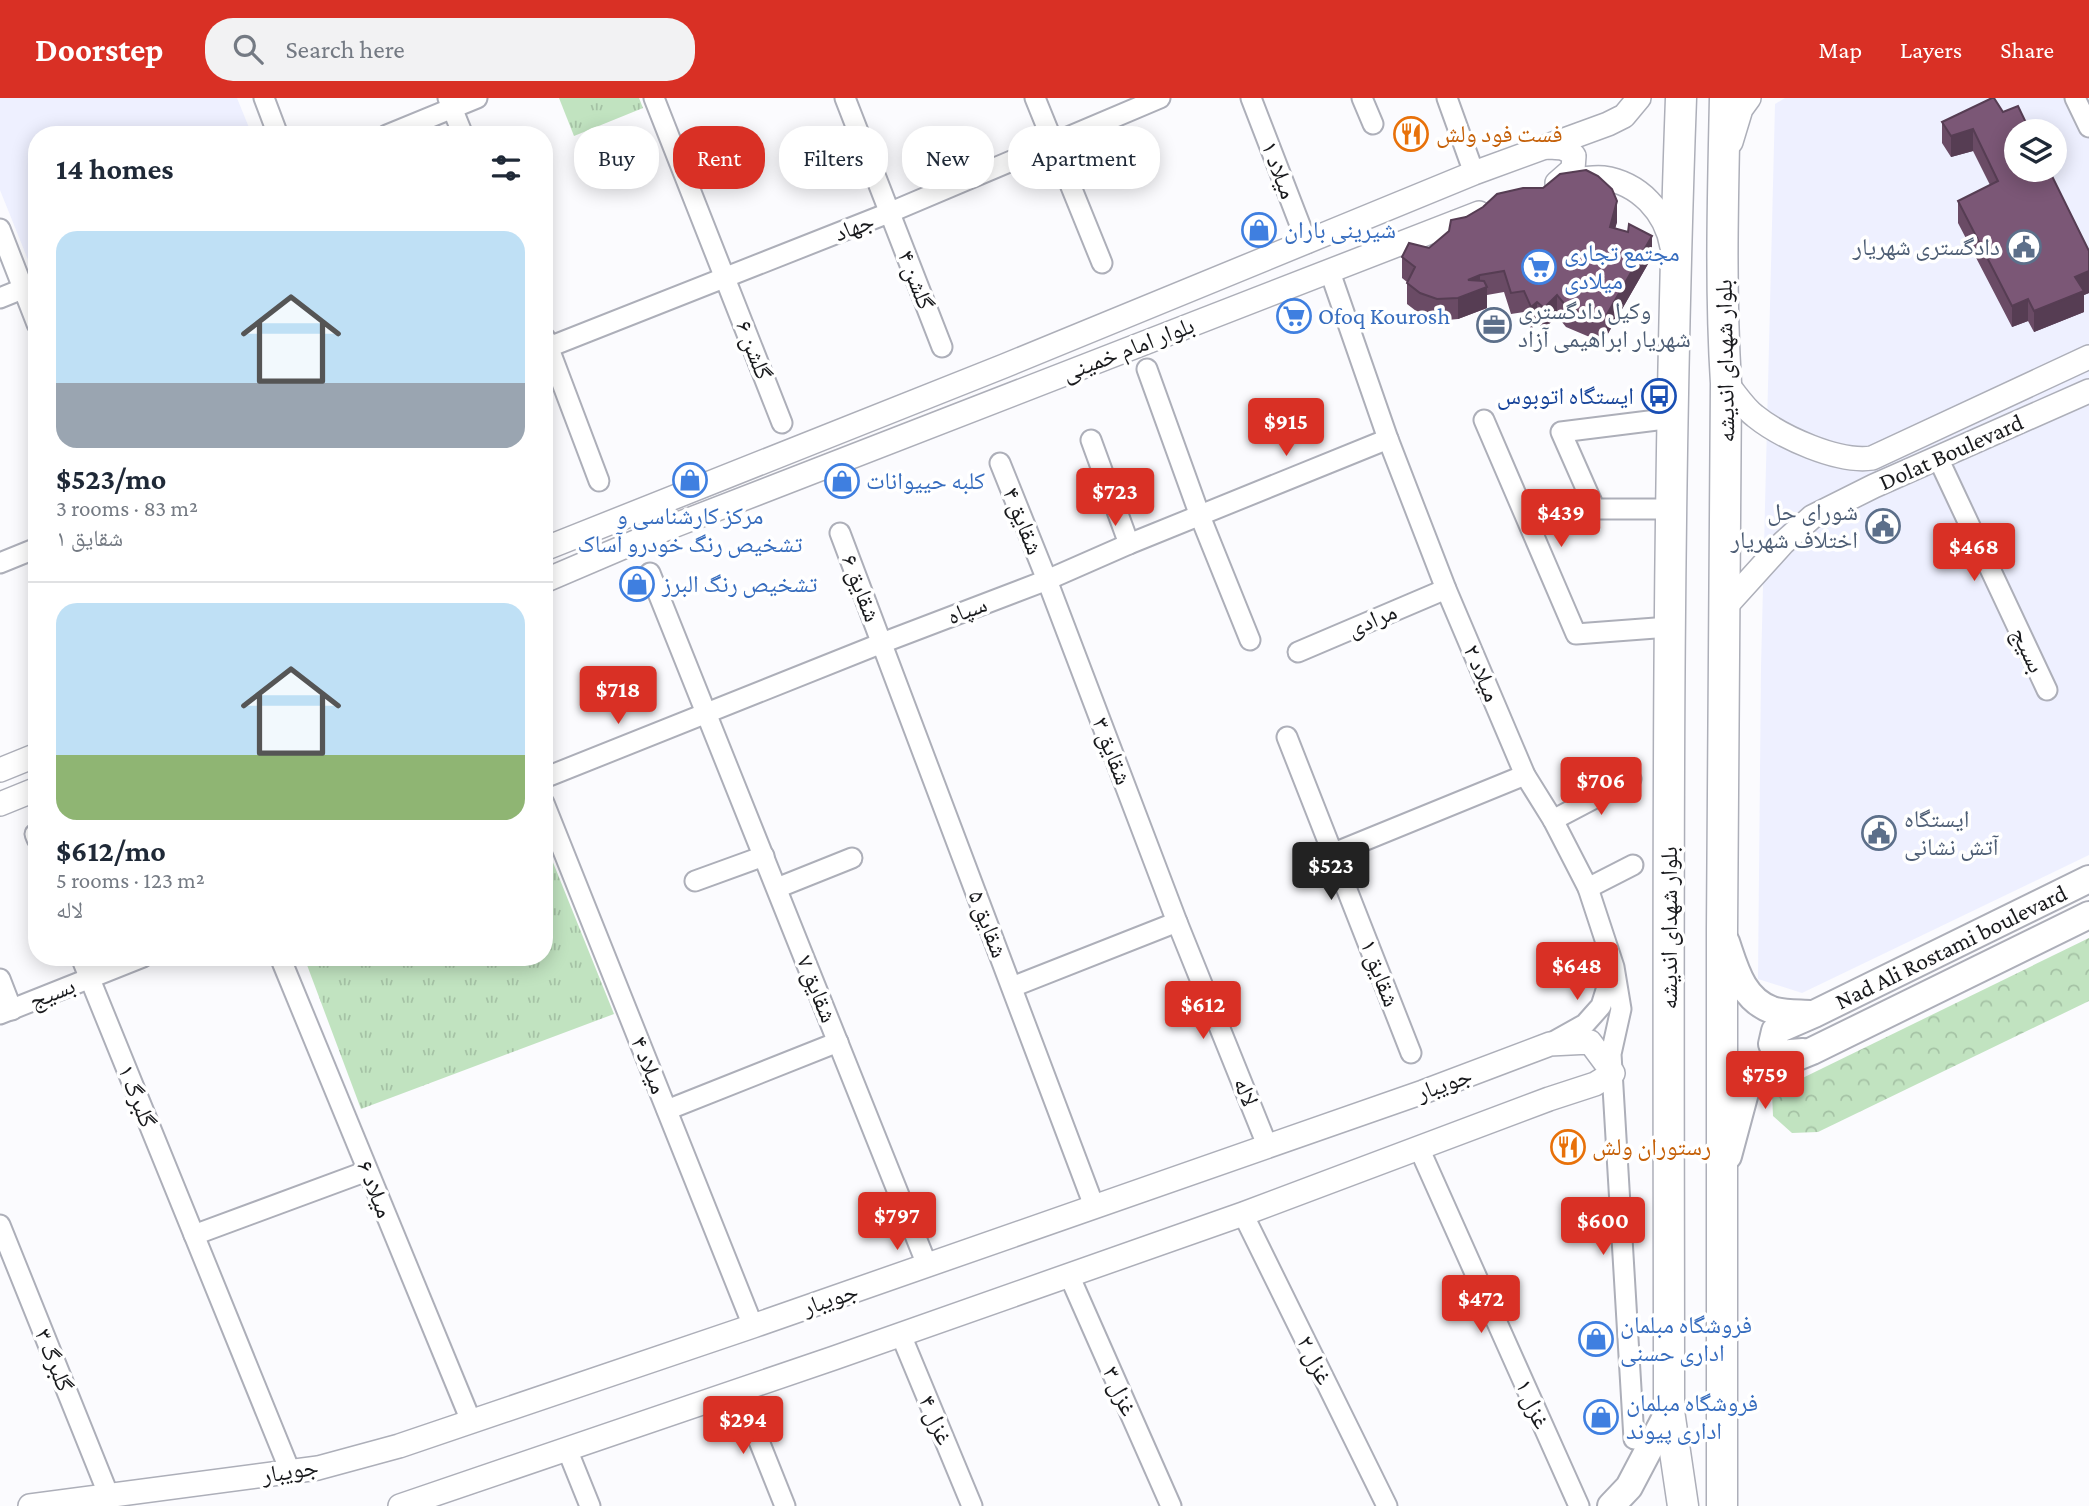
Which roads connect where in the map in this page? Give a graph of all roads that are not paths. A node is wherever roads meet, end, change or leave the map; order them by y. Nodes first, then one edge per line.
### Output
1 (264, 98) edge
2 (477, 98) edge
3 (654, 98) edge
4 (845, 98) edge
5 (1035, 98) edge
6 (1160, 98) edge
7 (1251, 98) edge
8 (1362, 98) edge
9 (1447, 98) edge
10 (1639, 98) edge
11 (1681, 98) edge
12 (1725, 98) edge
13 (1749, 98) edge
14 (2075, 98) edge
15 (451, 103) edge
16 (1373, 124) dead end
17 (275, 126) edge
18 (405, 126) edge
19 (460, 126) edge
20 (1047, 126) edge
21 (1093, 126) edge
22 (2089, 128) edge
23 (1542, 147) junction
24 (1008, 162) edge
25 (1723, 169) junction
26 (1474, 173) junction
27 (1557, 183) junction
28 (1072, 189) edge
29 (1531, 193) edge
30 (1494, 208) edge
31 (891, 212) junction
32 (0, 229) edge
33 (1307, 243) junction
34 (1102, 264) dead end
35 (1675, 264) junction
36 (1330, 272) junction
37 (726, 277) junction
38 (28, 282) edge
39 (28, 287) edge
40 (0, 298) edge
41 (553, 341) edge
42 (942, 347) dead end
43 (2089, 357) edge
44 (553, 362) edge
45 (1147, 369) dead end
46 (1726, 383) junction
47 (2089, 391) edge
48 (1673, 418) junction
49 (1485, 420) dead end
50 (782, 423) dead end
51 (1388, 439) junction
52 (1091, 440) dead end
53 (1938, 458) junction
54 (1000, 463) dead end
55 (600, 481) dead end
56 (1671, 509) junction
57 (1200, 516) junction
58 (840, 533) dead end
59 (1129, 544) junction
60 (553, 545) edge
61 (28, 552) edge
62 (0, 564) edge
63 (650, 573) dead end
64 (553, 577) edge
65 (1047, 580) junction
66 (1446, 589) junction
67 (1726, 606) junction
68 (1669, 627) junction
69 (1250, 640) dead end
70 (882, 643) junction
71 (1298, 652) dead end
72 (2047, 690) dead end
73 (707, 713) junction
74 (1287, 737) dead end
75 (28, 759) edge
76 (0, 770) edge
77 (553, 774) edge
78 (1525, 775) junction
79 (1631, 779) dead end
80 (28, 793) edge
81 (0, 804) edge
82 (1553, 820) junction
83 (553, 825) edge
84 (1334, 853) junction
85 (764, 856) junction
86 (852, 858) dead end
87 (1633, 865) dead end
88 (2089, 880) edge
89 (695, 881) dead end
90 (777, 888) junction
91 (1588, 888) junction
92 (2089, 915) edge
93 (1177, 922) junction
94 (1722, 930) junction
95 (84, 966) edge
96 (120, 966) edge
97 (284, 966) edge
98 (1614, 967) junction
99 (89, 978) junction
100 (0, 979) edge
101 (1012, 987) junction
102 (6, 1012) edge
103 (1814, 1014) junction
104 (838, 1042) junction
105 (1549, 1044) junction
106 (1812, 1051) junction
107 (1411, 1053) dead end
108 (1614, 1073) junction
109 (667, 1110) junction
110 (1267, 1145) junction
111 (1419, 1148) junction
112 (368, 1171) junction
113 (1723, 1174) junction
114 (1094, 1206) junction
115 (1243, 1214) junction
116 (0, 1225) edge
117 (194, 1235) junction
118 (927, 1265) junction
119 (1069, 1275) junction
120 (753, 1326) junction
121 (901, 1335) junction
122 (739, 1391) junction
123 (1669, 1411) junction
124 (471, 1422) junction
125 (1634, 1438) dead end
126 (568, 1449) junction
127 (290, 1471) junction
128 (108, 1496) junction
129 (30, 1506) edge
130 (401, 1506) edge
131 (590, 1506) edge
132 (785, 1506) edge
133 (972, 1506) edge
134 (1171, 1506) edge
135 (1387, 1506) edge
136 (1579, 1506) edge
137 (1611, 1506) edge
138 (1683, 1506) edge
139 (1721, 1506) edge

1 - 17 street
2 - 15 street
3 - 37 street, گلشن ۶
4 - 31 street, گلشن ۴
5 - 20 street
6 - 21 street, جهاد
7 - 33 street, میلاد ۱
8 - 16 street
9 - 26 street
10 - 23 street, بلوار امام خمینی
11 - 35 main road, بلوار شهدای اندیشه
12 - 25 main road, بلوار شهدای اندیشه
13 - 25 street
14 - 22 street
15 - 18 street
15 - 19 street
23 - 26 street, بلوار امام خمینی
23 - 27 street
24 - 31 street, جهاد
25 - 46 main road, بلوار شهدای اندیشه
26 - 33 street, بلوار امام خمینی
27 - 29 street
27 - 35 street
28 - 34 street
30 - 36 street, بلوار امام خمینی
31 - 37 street, جهاد
31 - 42 street, گلشن ۴
32 - 38 street
33 - 60 street, بلوار امام خمینی
35 - 48 main road, بلوار شهدای اندیشه
36 - 51 street, میلاد ۲
36 - 64 street, بلوار امام خمینی
37 - 41 street, جهاد
37 - 50 street, گلشن ۶
39 - 40 street
43 - 46 street, Dolat Boulevard
44 - 55 street
45 - 57 street
46 - 67 main road, بلوار شهدای اندیشه
47 - 53 street, Dolat Boulevard
48 - 56 main road, بلوار شهدای اندیشه
48 - 56 street
49 - 68 street
51 - 57 street, سپاه
51 - 66 street, میلاد ۲
52 - 59 street
53 - 67 street, Dolat Boulevard
53 - 72 street, بسیج
54 - 65 street, شقایق ۴
56 - 68 main road, بلوار شهدای اندیشه
57 - 59 street, سپاه
57 - 69 street
58 - 70 street, شقایق ۶
59 - 65 street, سپاه
61 - 62 street
63 - 73 street, شقایق ۷
65 - 70 street, سپاه
65 - 93 street, شقایق ۳
66 - 71 street, مرادی
66 - 78 street, میلاد ۲
67 - 94 main road, بلوار شهدای اندیشه
68 - 123 main road, بلوار شهدای اندیشه
70 - 73 street, سپاه
70 - 101 street, شقایق ۵
73 - 77 street, سپاه
73 - 85 street, شقایق ۷
74 - 84 street, شقایق ۱
75 - 76 street
78 - 82 street, میلاد ۲
78 - 84 street
79 - 82 street
80 - 81 street
82 - 91 street, میلاد ۲
83 - 109 street, میلاد ۴
84 - 107 street, شقایق ۱
85 - 89 street
85 - 90 street, شقایق ۷
86 - 90 street
87 - 91 street
88 - 103 main road, Nad Ali Rostami boulevard
90 - 104 street, شقایق ۷
91 - 98 street, میلاد ۲
92 - 106 main road, Nad Ali Rostami boulevard
93 - 101 street
93 - 110 street, لاله
94 - 103 main road
94 - 113 main road, بلوار شهدای اندیشه
95 - 99 street, گلبرگ ۱
96 - 99 street, بسیج
97 - 112 street, میلاد ۶
98 - 105 street
98 - 108 street, میلاد ۲
99 - 102 street, بسیج
99 - 117 street, گلبرگ ۱
100 - 102 street
101 - 114 street, شقایق ۵
103 - 106 main road, Nad Ali Rostami boulevard
104 - 109 street
104 - 118 street, شقایق ۷
105 - 108 street, جویبار
105 - 110 street, جویبار
106 - 113 main road, Nad Ali Rostami boulevard
108 - 111 street, جویبار
108 - 125 street, میلاد ۲
109 - 120 street, میلاد ۴
110 - 114 street, جویبار
111 - 115 street, جویبار
111 - 136 street, غزل ۱
112 - 117 street
112 - 124 street, میلاد ۶
113 - 139 main road, بلوار شهدای اندیشه
114 - 118 street, جویبار
115 - 119 street, جویبار
115 - 135 street, غزل ۲
116 - 128 street, گلبرگ ۳
117 - 127 street, گلبرگ ۱
118 - 120 street, جویبار
119 - 121 street, جویبار
119 - 134 street, غزل ۳
120 - 124 street, جویبار
121 - 122 street, جویبار
121 - 133 street, غزل ۴
122 - 126 street, جویبار
122 - 132 street
123 - 137 main road
123 - 138 main road, بلوار شهدای اندیشه
124 - 127 street, جویبار
126 - 130 street, جویبار
126 - 131 street
127 - 128 street, جویبار
128 - 129 street, جویبار

